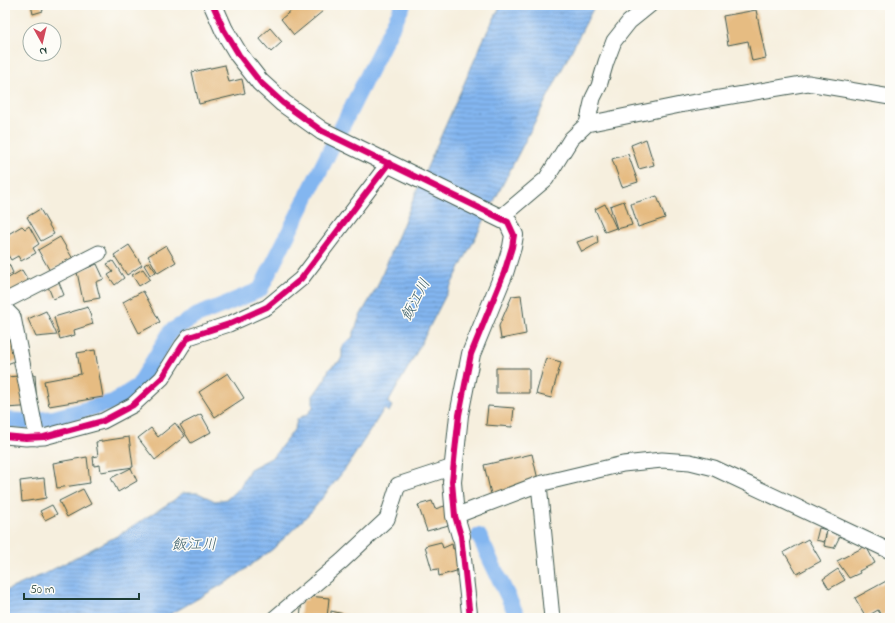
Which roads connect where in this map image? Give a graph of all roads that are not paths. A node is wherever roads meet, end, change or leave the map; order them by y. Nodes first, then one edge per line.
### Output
1 (213, 5) edge
2 (650, 5) edge
3 (890, 98) edge
4 (587, 124) junction
5 (394, 166) junction
6 (500, 218) junction
7 (99, 253) dead end
8 (5, 301) edge
9 (5, 309) edge
10 (5, 436) edge
11 (37, 438) junction
12 (453, 467) junction
13 (539, 484) junction
14 (455, 516) junction
15 (461, 536) joint
16 (890, 551) edge
17 (275, 618) edge
18 (470, 618) edge
19 (552, 618) edge

1 - 5 street
2 - 4 street
3 - 4 street
4 - 6 street
5 - 6 street
5 - 11 street
6 - 12 street
7 - 8 street
9 - 11 street
10 - 11 street
12 - 14 street
12 - 17 street
13 - 14 street
13 - 16 street
13 - 19 street
14 - 15 street
15 - 18 street

